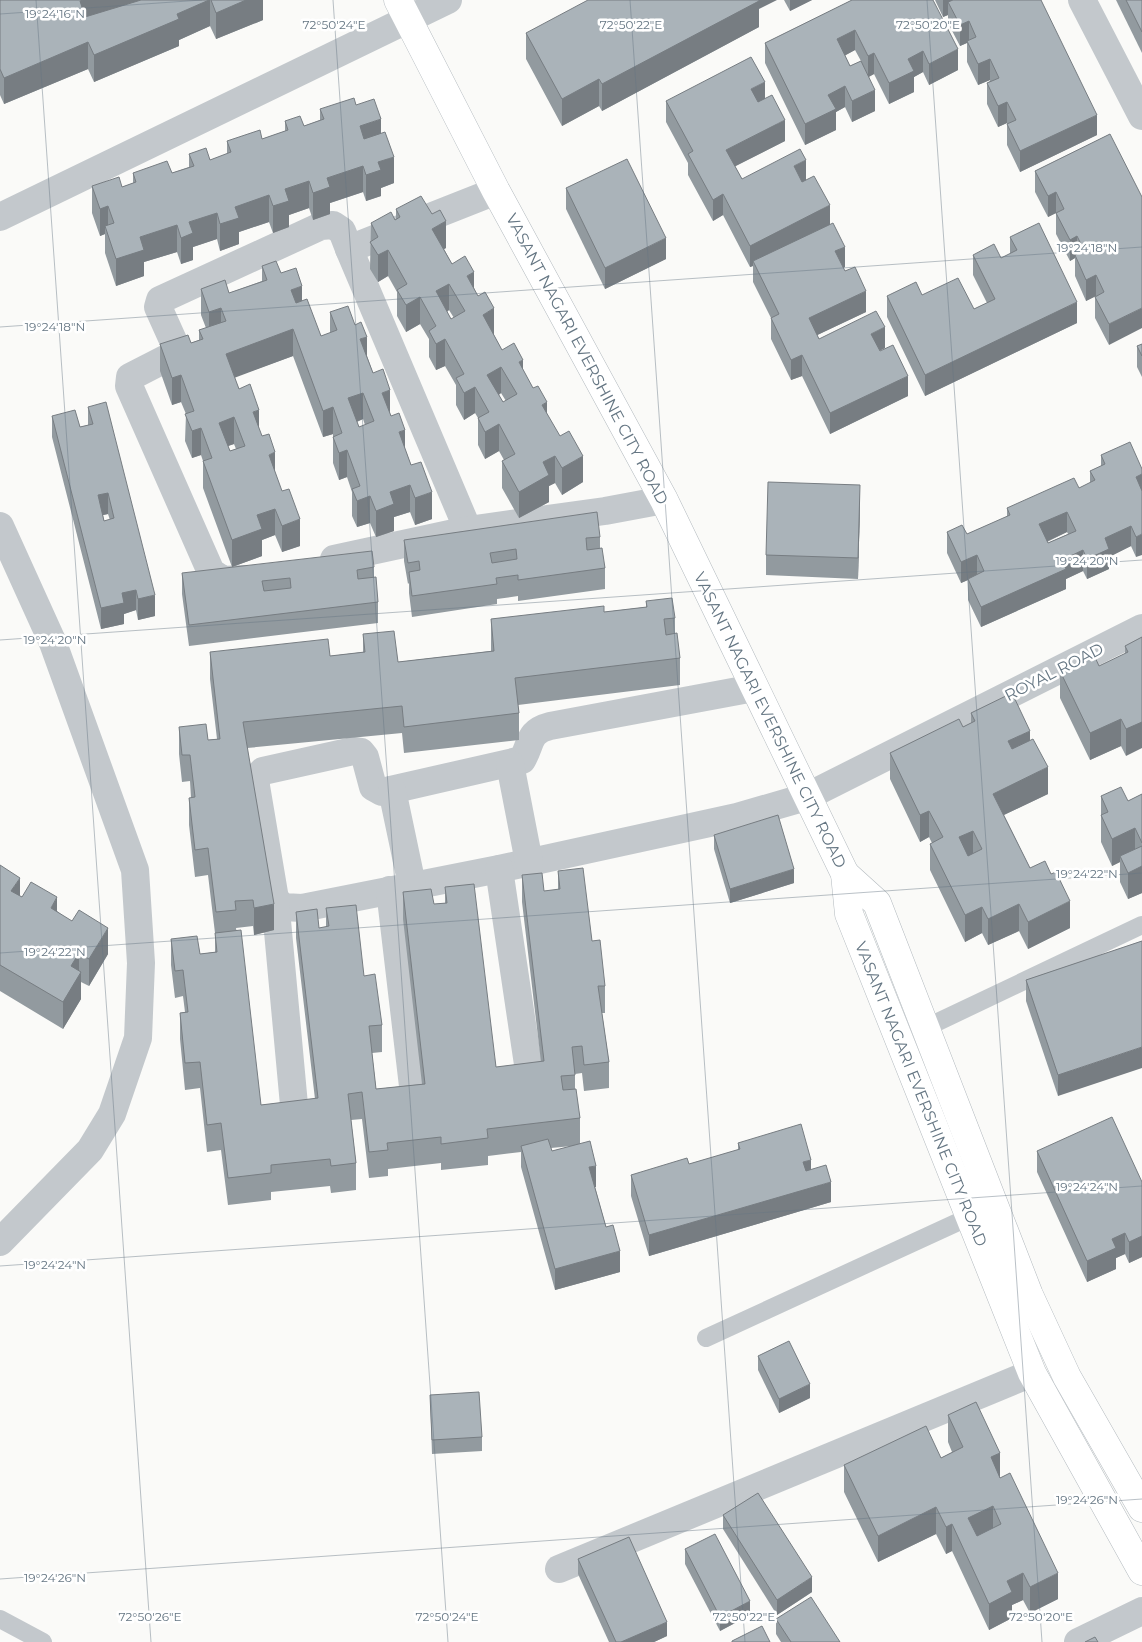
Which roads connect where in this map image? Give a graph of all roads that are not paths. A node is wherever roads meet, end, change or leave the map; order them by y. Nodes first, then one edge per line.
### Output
1 (448, 0) edge
2 (1082, 0) edge
3 (402, 10) edge
4 (1142, 116) edge
5 (496, 191) junction
6 (0, 217) edge
7 (349, 249) junction
8 (664, 500) junction
9 (0, 526) edge
10 (468, 530) junction
11 (306, 566) edge
12 (268, 574) edge
13 (1142, 628) edge
14 (754, 688) junction
15 (510, 764) junction
16 (392, 790) junction
17 (806, 797) junction
18 (529, 862) junction
19 (499, 869) junction
20 (845, 874) junction
21 (401, 888) junction
22 (275, 899) junction
23 (1142, 925) edge
24 (925, 1028) junction
25 (529, 1071) edge
26 (413, 1086) edge
27 (294, 1105) edge
28 (969, 1217) junction
29 (0, 1242) edge
30 (706, 1338) dead end
31 (1032, 1372) junction
32 (1142, 1508) edge
33 (559, 1569) dead end
34 (1142, 1571) edge
35 (1142, 1611) edge
36 (0, 1619) edge
37 (43, 1642) edge
38 (1078, 1642) edge

1 - 3 street
2 - 4 street
3 - 5 street, VASANT NAGARI EVERSHINE CITY ROAD
3 - 6 street
5 - 7 street
5 - 8 street, VASANT NAGARI EVERSHINE CITY ROAD
7 - 10 street
7 - 12 street
8 - 10 street
8 - 14 street, VASANT NAGARI EVERSHINE CITY ROAD
9 - 29 street
10 - 11 street
13 - 17 street, ROYAL ROAD
14 - 15 street
14 - 17 street, VASANT NAGARI EVERSHINE CITY ROAD
15 - 16 street
15 - 18 street
16 - 21 street
16 - 22 street
17 - 18 street, ROYAL ROAD
17 - 20 street, VASANT NAGARI EVERSHINE CITY ROAD
18 - 19 street, ROYAL ROAD
19 - 21 street, ROYAL ROAD
19 - 25 street
20 - 24 street
20 - 28 street, VASANT NAGARI EVERSHINE CITY ROAD
21 - 22 street, ROYAL ROAD
21 - 26 street
22 - 27 street
23 - 24 lane
24 - 32 street
28 - 30 lane
28 - 31 street, VASANT NAGARI EVERSHINE CITY ROAD
31 - 33 street
31 - 34 street, VASANT NAGARI EVERSHINE CITY ROAD
35 - 38 street
36 - 37 lane

